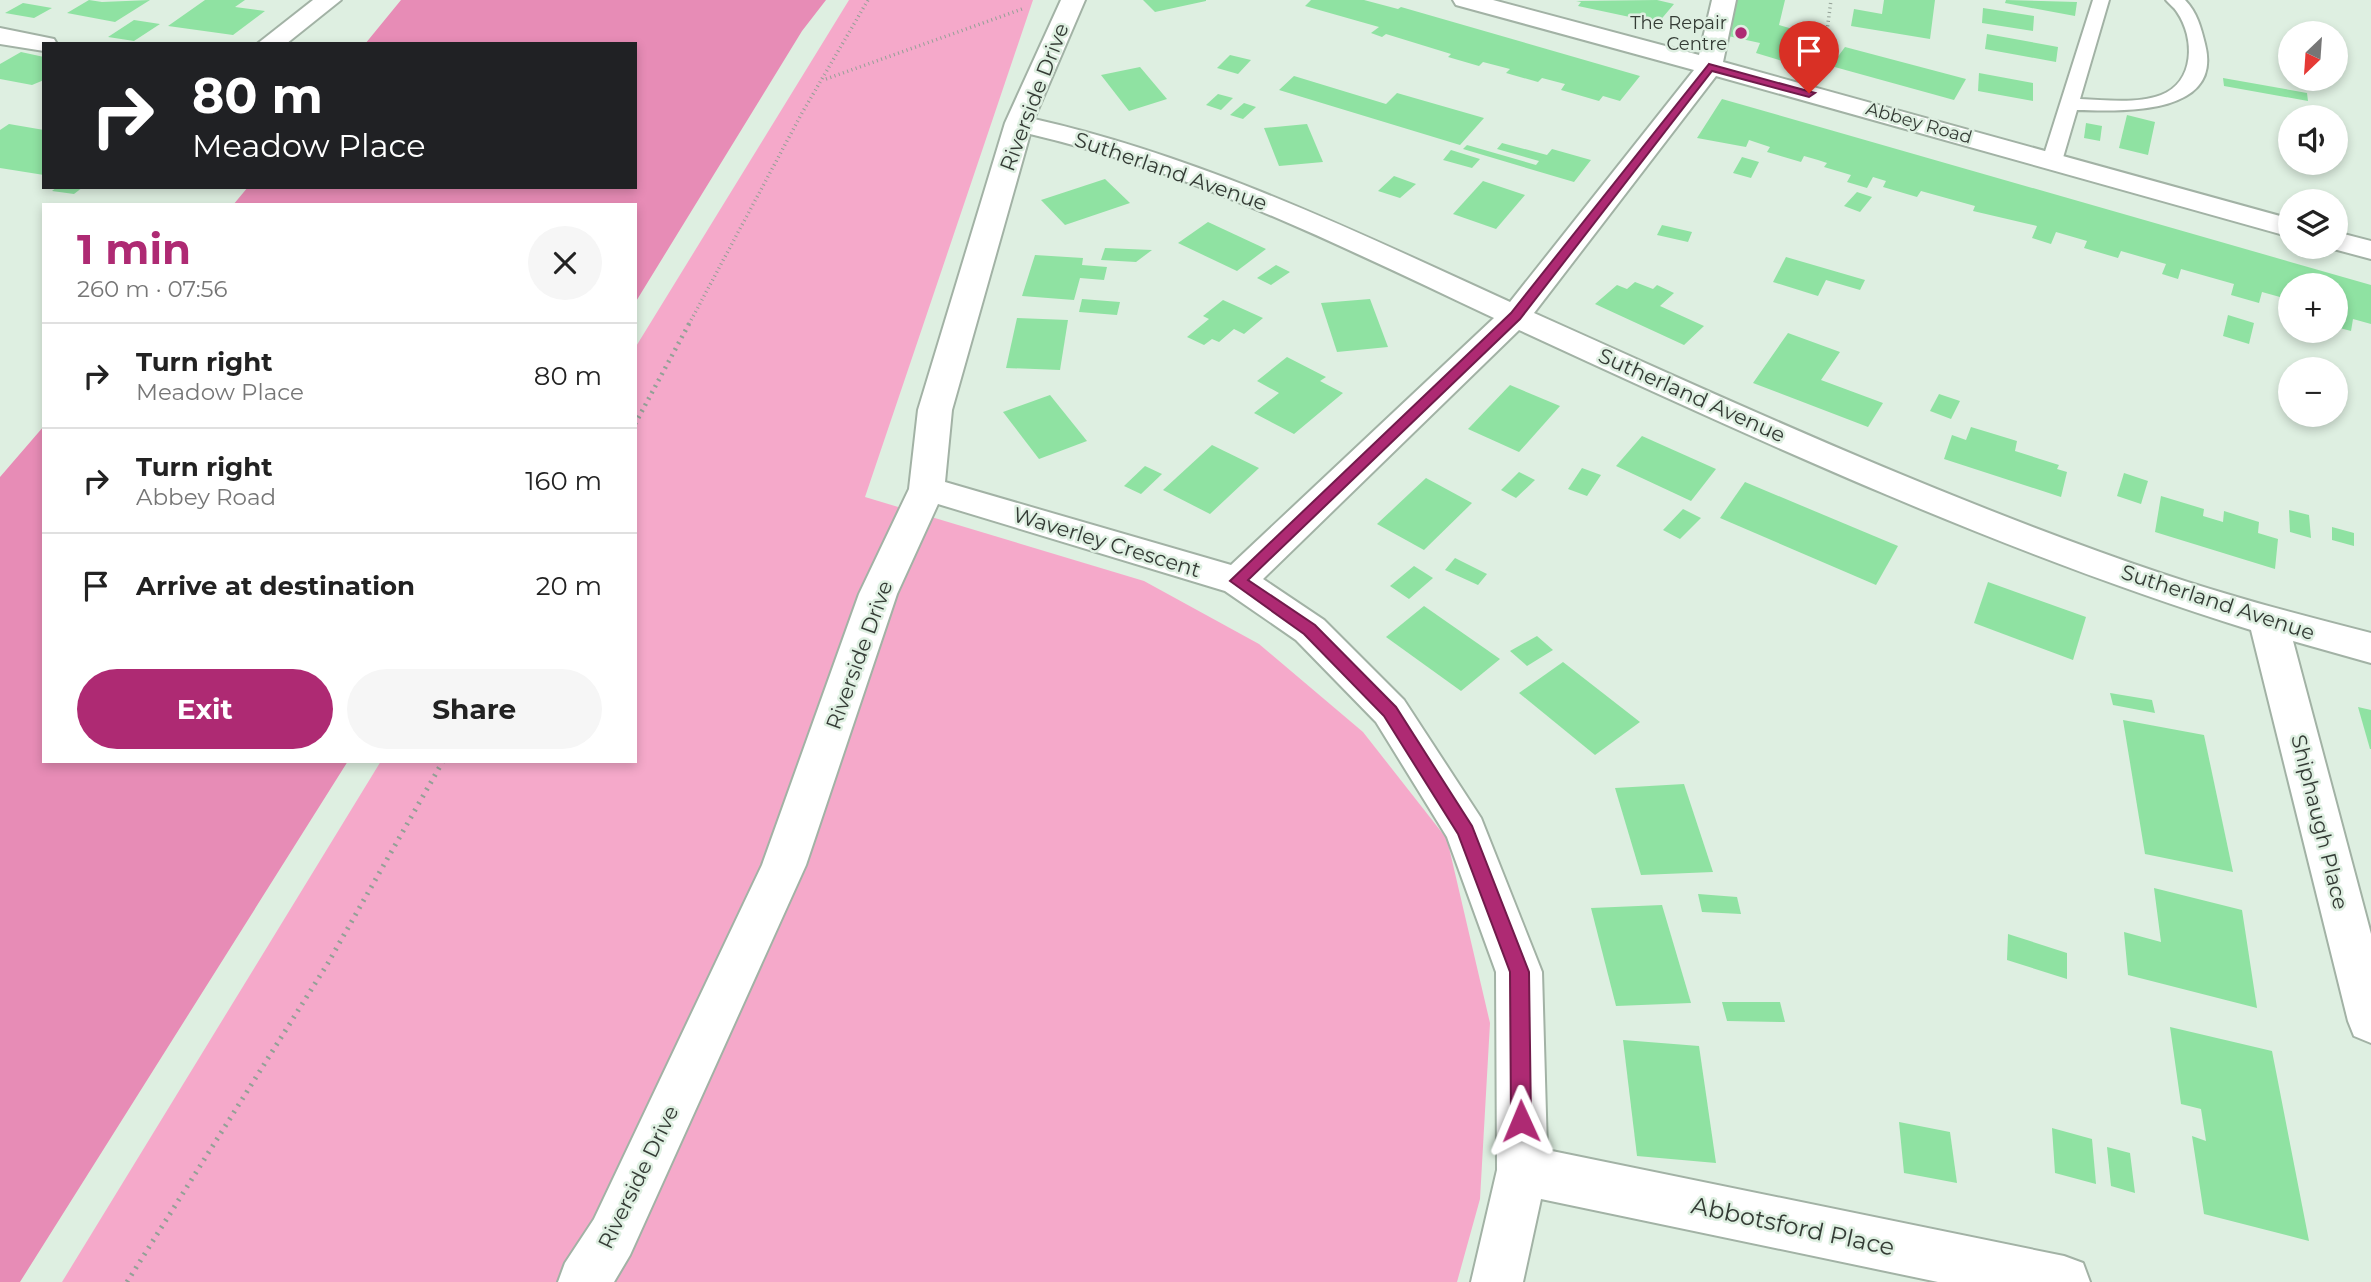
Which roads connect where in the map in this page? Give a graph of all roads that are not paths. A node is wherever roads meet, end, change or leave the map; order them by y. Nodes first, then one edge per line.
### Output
1 (329, 0) edge
2 (1465, 0) edge
3 (1724, 0) edge
4 (2101, 0) edge
5 (2174, 0) edge
6 (1071, 3) edge
7 (0, 36) edge
8 (272, 42) edge
9 (42, 43) edge
10 (1709, 67) junction
11 (2070, 104) junction
12 (1019, 123) junction
13 (2052, 161) junction
14 (2278, 224) edge
15 (2348, 244) edge
16 (2371, 250) edge
17 (1515, 316) junction
18 (927, 489) junction
19 (1238, 581) junction
20 (2269, 624) junction
21 (2371, 648) edge
22 (2371, 1021) edge
23 (1522, 1170) junction
24 (584, 1282) edge
25 (1497, 1282) edge
26 (2064, 1282) edge

1 - 8 street
2 - 10 street, Abbey Road
3 - 10 street
4 - 11 lane
5 - 11 lane
6 - 12 street, Riverside Drive
7 - 9 street
10 - 13 street, Abbey Road
10 - 17 street
11 - 13 lane
12 - 17 street, Sutherland Avenue
12 - 18 street, Riverside Drive
13 - 14 street, Abbey Road
15 - 16 street
17 - 19 street
17 - 20 street, Sutherland Avenue
18 - 19 street, Waverley Crescent
18 - 24 street, Riverside Drive
19 - 23 street, Waverley Crescent
20 - 21 street, Sutherland Avenue
20 - 22 street, Shiphaugh Place
23 - 25 street, Waverley Crescent
23 - 26 street, Abbotsford Place

